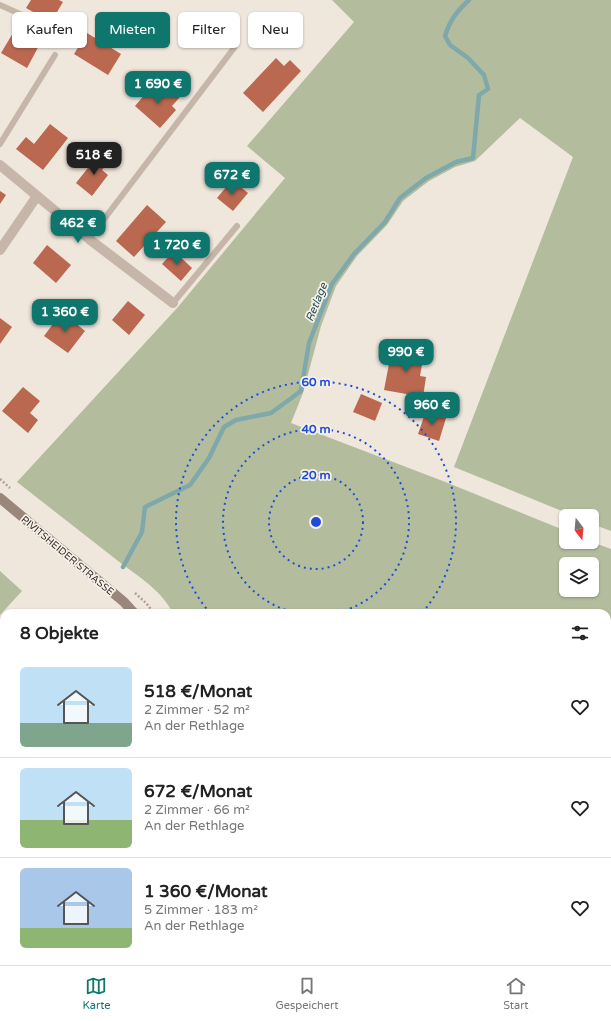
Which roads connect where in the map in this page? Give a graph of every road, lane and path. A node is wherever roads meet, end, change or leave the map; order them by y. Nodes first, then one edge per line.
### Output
1 (0, 5) edge
2 (15, 12) edge
3 (234, 48) dead end
4 (55, 55) dead end
5 (0, 144) edge
6 (0, 165) edge
7 (37, 196) junction
8 (236, 226) dead end
9 (89, 239) junction
10 (0, 250) edge
11 (173, 303) joint
12 (0, 498) edge
13 (130, 609) edge

1 - 2 lane
3 - 9 lane
4 - 5 lane
6 - 7 street
7 - 9 street
7 - 10 street
8 - 11 lane
9 - 11 street
12 - 13 main road, PIVITSHEIDER STRASSE

